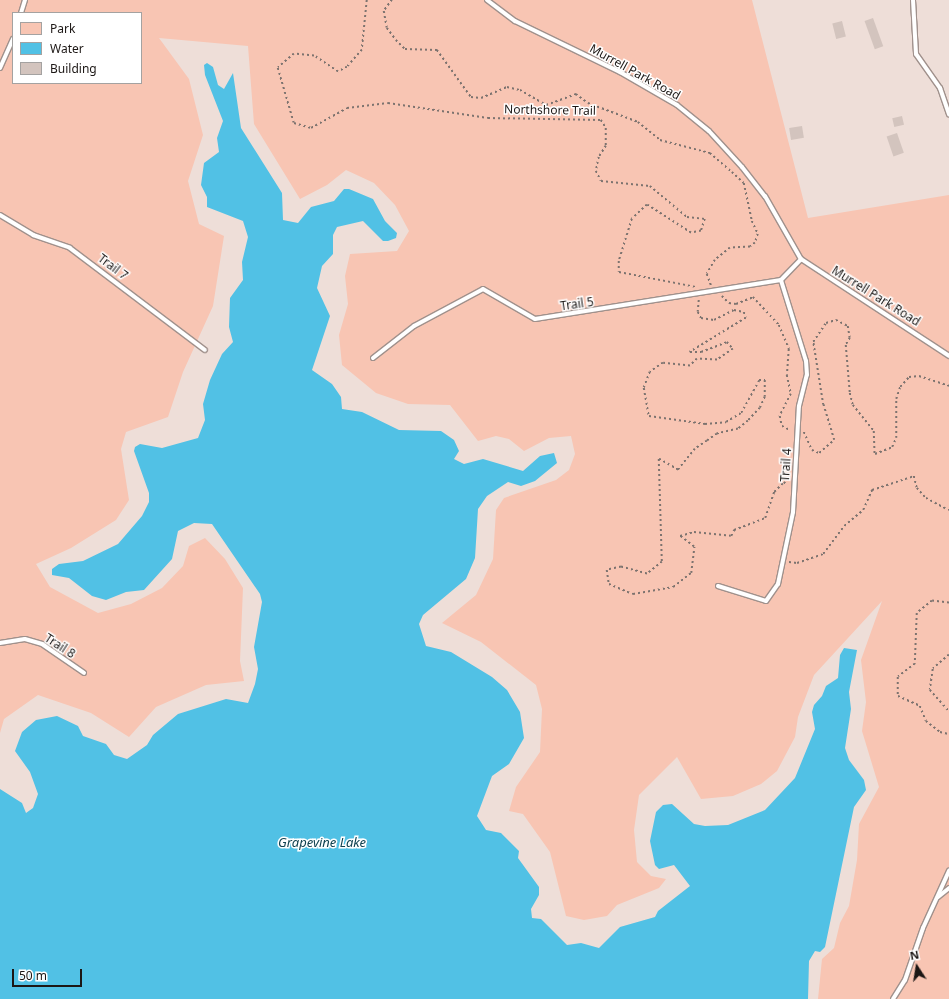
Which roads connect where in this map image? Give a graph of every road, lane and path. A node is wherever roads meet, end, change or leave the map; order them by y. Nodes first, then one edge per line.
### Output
1 (25, 0) edge
2 (368, 0) edge
3 (392, 0) edge
4 (487, 0) edge
5 (913, 0) edge
6 (21, 12) edge
7 (12, 41) edge
8 (0, 68) edge
9 (949, 114) edge
10 (0, 215) edge
11 (801, 259) junction
12 (782, 280) junction
13 (718, 291) junction
14 (699, 294) junction
15 (205, 350) dead end
16 (949, 356) edge
17 (373, 358) dead end
18 (949, 386) edge
19 (798, 429) junction
20 (794, 494) junction
21 (949, 510) edge
22 (785, 560) dead end
23 (718, 586) dead end
24 (949, 603) edge
25 (0, 643) edge
26 (949, 655) edge
27 (84, 673) dead end
28 (949, 711) edge
29 (949, 734) edge
30 (949, 871) edge
31 (949, 888) edge
32 (937, 897) junction
33 (893, 999) edge

1 - 6 lane
2 - 14 path, Northshore Trail
3 - 13 path, Northshore Trail
4 - 11 lane, Murrell Park Road
5 - 9 lane
7 - 8 lane
10 - 15 lane, Trail 7
11 - 12 lane
11 - 16 lane, Murrell Park Road
12 - 13 lane, Trail 5
12 - 19 lane, Trail 4
13 - 14 lane, Trail 5
13 - 19 path, Northshore Trail
14 - 17 lane, Trail 5
14 - 20 path
18 - 19 path, Northshore Trail
19 - 20 lane, Trail 4
20 - 23 lane, Trail 4
21 - 22 path
24 - 29 path
25 - 27 lane, Trail 8
26 - 28 path
30 - 32 lane
31 - 32 lane
32 - 33 lane

